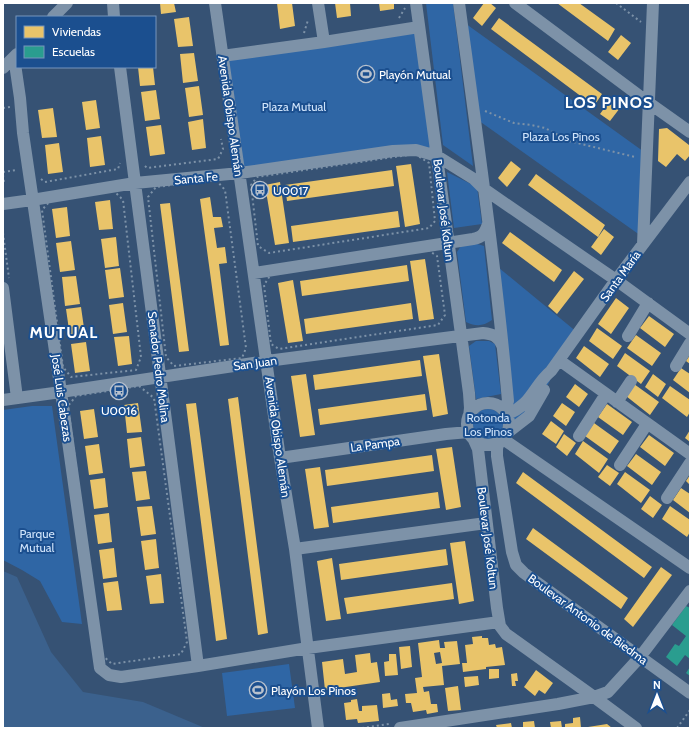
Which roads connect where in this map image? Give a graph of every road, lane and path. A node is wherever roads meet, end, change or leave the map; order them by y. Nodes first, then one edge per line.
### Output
1 (67, 3) edge
2 (113, 3) edge
3 (216, 3) edge
4 (318, 3) edge
5 (404, 3) edge
6 (416, 3) edge
7 (459, 3) edge
8 (515, 3) edge
9 (616, 3) edge
10 (653, 3) edge
11 (307, 15) dead end
12 (54, 16) edge
13 (114, 16) edge
14 (399, 19) dead end
15 (419, 27) junction
16 (652, 30) junction
17 (304, 33) dead end
18 (324, 42) junction
19 (16, 56) edge
20 (222, 56) junction
21 (3, 68) edge
22 (17, 68) edge
23 (120, 68) edge
24 (649, 103) junction
25 (473, 106) junction
26 (690, 132) edge
27 (221, 134) dead end
28 (437, 156) junction
29 (121, 158) dead end
30 (646, 159) junction
31 (144, 164) dead end
32 (240, 174) junction
33 (3, 175) edge
34 (37, 177) dead end
35 (690, 182) edge
36 (135, 183) junction
37 (3, 184) edge
38 (156, 187) joint
39 (484, 189) junction
40 (32, 200) junction
41 (50, 201) joint
42 (3, 204) edge
43 (488, 224) junction
44 (448, 244) junction
45 (643, 244) junction
46 (258, 246) joint
47 (437, 256) dead end
48 (254, 273) junction
49 (616, 280) junction
50 (264, 285) dead end
51 (3, 288) edge
52 (648, 303) junction
53 (690, 334) edge
54 (461, 335) junction
55 (628, 336) dead end
56 (690, 343) edge
57 (502, 345) junction
58 (559, 360) junction
59 (267, 361) junction
60 (676, 366) dead end
61 (551, 371) junction
62 (160, 377) junction
63 (631, 381) dead end
64 (61, 392) junction
65 (606, 394) junction
66 (76, 396) joint
67 (17, 398) junction
68 (3, 400) edge
69 (617, 402) junction
70 (506, 412) junction
71 (469, 417) junction
72 (647, 424) junction
73 (472, 436) junction
74 (579, 436) dead end
75 (503, 438) junction
76 (690, 454) edge
77 (280, 458) junction
78 (690, 463) edge
79 (620, 465) dead end
80 (667, 498) dead end
81 (486, 523) junction
82 (295, 549) junction
83 (512, 553) joint
84 (690, 568) edge
85 (690, 591) edge
86 (499, 622) junction
87 (308, 648) junction
88 (640, 657) junction
89 (198, 666) junction
90 (690, 693) edge
91 (594, 697) junction
92 (690, 710) edge
93 (318, 728) edge
94 (400, 728) edge
95 (636, 728) edge
96 (677, 728) edge

1 - 12 street
2 - 13 street
3 - 20 street, Avenida Obispo Alemán
4 - 18 street
5 - 14 path
6 - 15 street, Boulevar José Koltun
7 - 25 street
8 - 24 street
9 - 16 path
10 - 16 street
11 - 17 path
15 - 18 street
15 - 28 street, Boulevar José Koltun
16 - 24 street
18 - 20 street
19 - 21 street
20 - 32 street, Avenida Obispo Alemán
22 - 40 street, José Luis Cabezas
23 - 36 street, Senador Pedro Molina
24 - 26 street
24 - 30 street
25 - 30 path
25 - 39 street
27 - 31 path
28 - 32 street, Santa Fe
28 - 39 street, Santa Fe
28 - 44 street, Boulevar José Koltun
29 - 34 path
30 - 45 street
32 - 36 street, Santa Fe
32 - 48 street, Avenida Obispo Alemán
33 - 37 path
35 - 45 street, Santa María
36 - 40 street, Santa Fe
36 - 62 street, Senador Pedro Molina
38 - 38 path
39 - 43 street
39 - 49 street, Santa Fe
40 - 42 street, Santa Fe
40 - 64 street, José Luis Cabezas
41 - 41 path
43 - 44 street
43 - 57 street
44 - 48 street
44 - 54 street, Boulevar José Koltun
45 - 49 street, Santa María
46 - 46 path
47 - 50 path
48 - 59 street, Avenida Obispo Alemán
49 - 52 street, Santa Fe
49 - 58 street, Santa María
51 - 67 street
52 - 53 street, Santa Fe
52 - 55 street
54 - 57 street, San Juan
54 - 59 street, San Juan
54 - 71 street, Boulevar José Koltun
56 - 60 street
57 - 70 street
58 - 61 street, Santa María
58 - 65 street
59 - 62 street, San Juan
59 - 77 street, Avenida Obispo Alemán
61 - 70 street, Santa María
61 - 75 street, Santa María
62 - 64 street, San Juan
62 - 89 street, Senador Pedro Molina
63 - 69 street
64 - 67 street, San Juan
64 - 89 street, José Luis Cabezas
65 - 69 street
65 - 74 street
66 - 66 path
67 - 68 street, San Juan
69 - 72 street
70 - 71 street
70 - 75 street
71 - 73 street
72 - 76 street
72 - 79 street
73 - 75 street
73 - 77 street, La Pampa
73 - 81 street, Boulevar José Koltun
75 - 83 street, Boulevar José Koltun
75 - 84 street
77 - 82 street, Avenida Obispo Alemán
78 - 80 street
81 - 82 street
81 - 86 street, Boulevar José Koltun
82 - 87 street, Avenida Obispo Alemán
83 - 88 street, Boulevar Antonio de Biedma
85 - 88 street
86 - 87 street
86 - 91 street, Boulevar José Koltun
87 - 89 street
87 - 93 street, Avenida Obispo Alemán
88 - 90 street, Boulevar Antonio de Biedma
88 - 91 street
91 - 94 street
91 - 95 street
92 - 96 path

